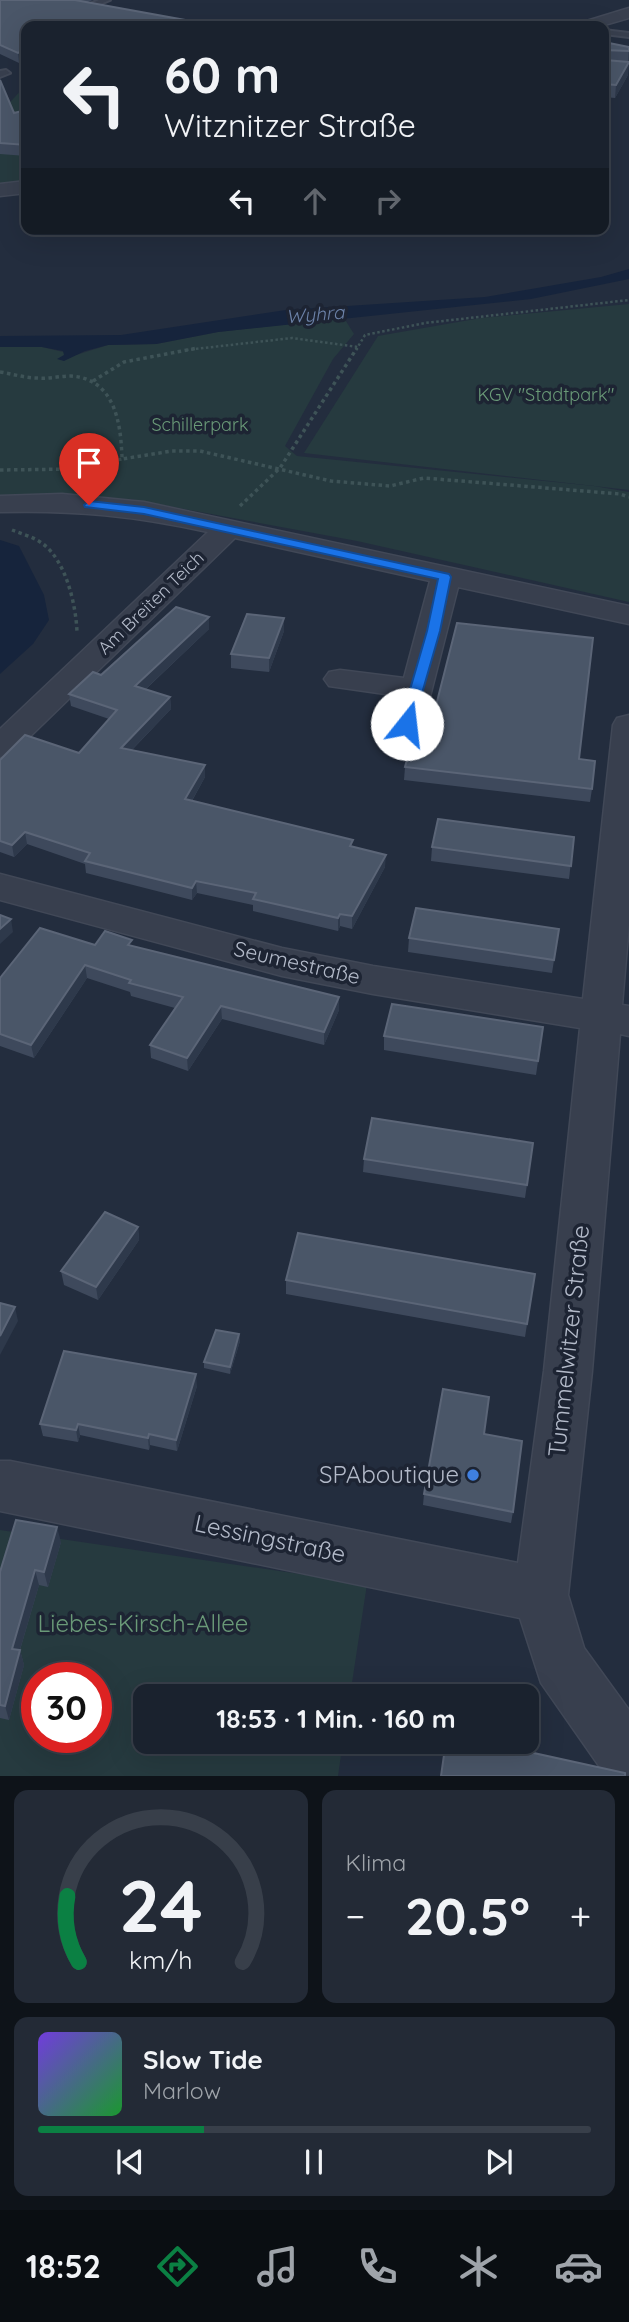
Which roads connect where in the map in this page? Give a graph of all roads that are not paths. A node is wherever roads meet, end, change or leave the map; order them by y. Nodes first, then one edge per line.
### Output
1 (38, 0) edge
2 (106, 0) edge
3 (629, 13) edge
4 (602, 21) edge
5 (609, 33) edge
6 (629, 35) edge
7 (21, 188) edge
8 (0, 190) edge
9 (4, 516) edge
10 (222, 529) junction
11 (444, 577) junction
12 (629, 615) edge
13 (340, 678) dead end
14 (417, 689) junction
15 (407, 724) dead end
16 (629, 725) edge
17 (0, 747) edge
18 (0, 887) edge
19 (614, 1019) edge
20 (0, 1486) edge
21 (541, 1595) junction
22 (629, 1759) edge

1 - 2 lane
3 - 4 street
5 - 6 lane
7 - 8 street
9 - 10 street, Am Breiten Teich
10 - 11 street
10 - 17 street, Am Breiten Teich
11 - 12 street
11 - 14 street
13 - 14 street
14 - 15 street
16 - 19 street, Tummelwitzer Straße
18 - 19 street, Seumestraße
19 - 21 street, Tummelwitzer Straße
20 - 21 street, Lessingstraße
21 - 22 street, Tummelwitzer Straße

